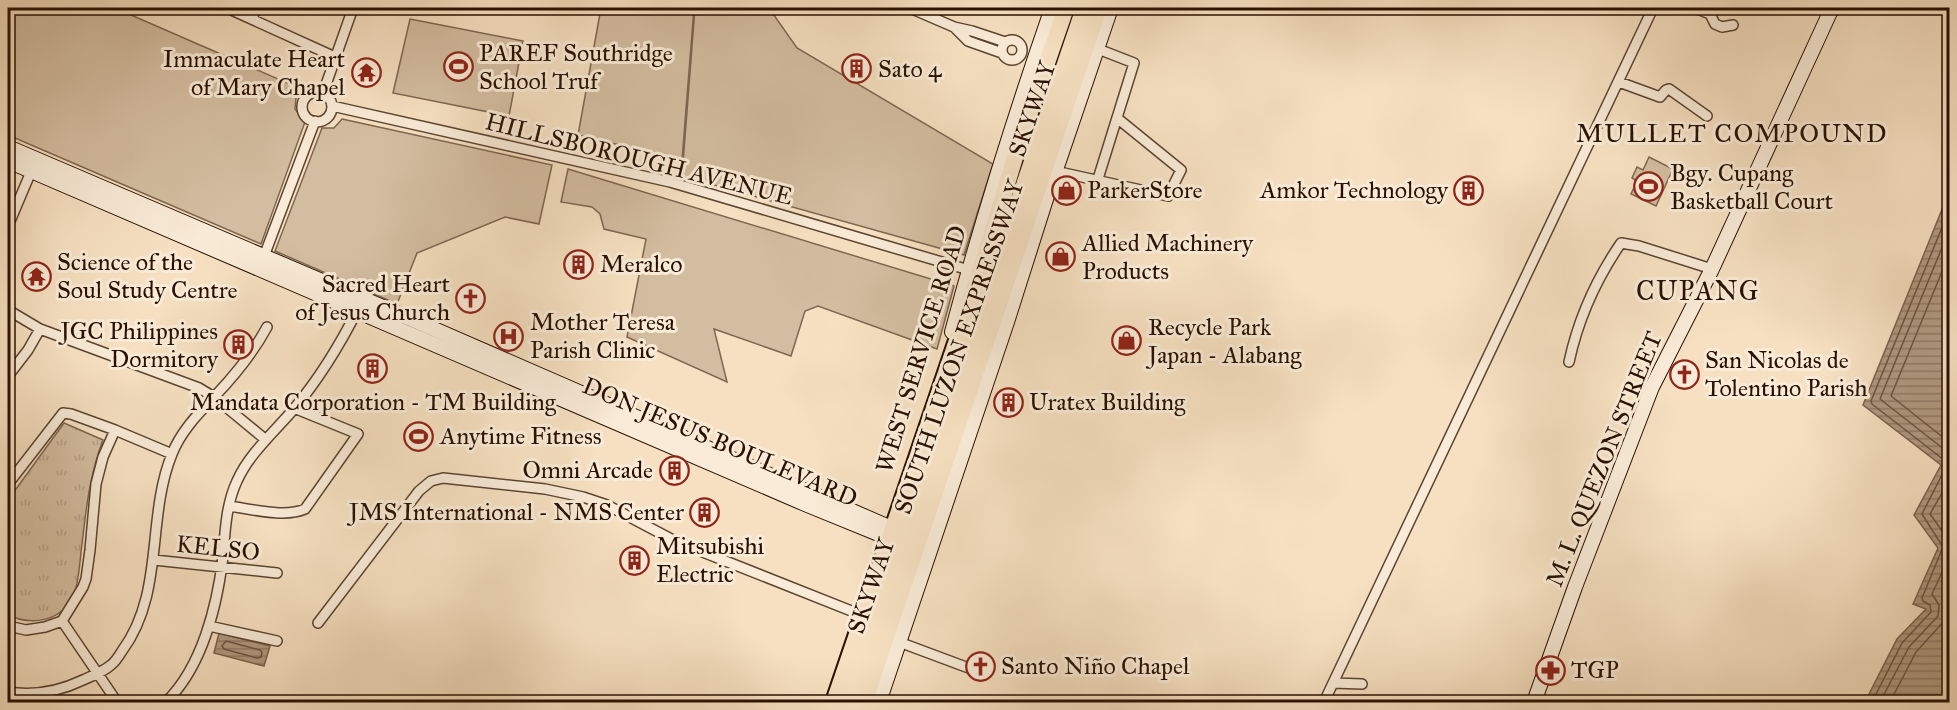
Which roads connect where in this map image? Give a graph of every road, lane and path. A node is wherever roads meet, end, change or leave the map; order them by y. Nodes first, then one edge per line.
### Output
1 (227, 8) edge
2 (256, 8) edge
3 (352, 8) edge
4 (910, 8) edge
5 (1052, 8) edge
6 (1066, 8) edge
7 (1077, 8) edge
8 (1084, 8) edge
9 (1092, 8) edge
10 (1099, 8) edge
11 (1109, 8) edge
12 (1653, 8) edge
13 (1695, 8) edge
14 (1832, 8) edge
15 (252, 19) junction
16 (1733, 25) dead end
17 (954, 27) junction
18 (1005, 42) junction
19 (1098, 50) junction
20 (1000, 52) junction
21 (1028, 55) junction
22 (335, 57) junction
23 (1619, 82) junction
24 (323, 93) junction
25 (332, 106) junction
26 (1707, 116) dead end
27 (1117, 118) junction
28 (315, 121) junction
29 (8, 147) edge
30 (8, 161) edge
31 (33, 166) junction
32 (1055, 171) junction
33 (1096, 182) junction
34 (8, 196) edge
35 (18, 201) junction
36 (8, 226) edge
37 (262, 263) junction
38 (1712, 269) junction
39 (969, 270) junction
40 (360, 305) junction
41 (8, 310) edge
42 (267, 327) dead end
43 (40, 329) junction
44 (1569, 362) dead end
45 (8, 375) edge
46 (214, 397) junction
47 (294, 408) junction
48 (115, 430) junction
49 (266, 440) junction
50 (172, 453) junction
51 (8, 484) edge
52 (229, 506) junction
53 (887, 532) junction
54 (154, 561) junction
55 (221, 567) junction
56 (277, 573) dead end
57 (859, 614) junction
58 (62, 621) junction
59 (318, 623) dead end
60 (209, 626) junction
61 (8, 627) edge
62 (277, 642) dead end
63 (899, 642) junction
64 (974, 670) dead end
65 (98, 673) junction
66 (1333, 683) junction
67 (1362, 684) dead end
68 (8, 692) edge
69 (117, 702) edge
70 (165, 702) edge
71 (832, 702) edge
72 (844, 702) edge
73 (849, 702) edge
74 (856, 702) edge
75 (864, 702) edge
76 (873, 702) edge
77 (879, 702) edge
78 (1324, 702) edge
79 (1534, 702) edge

1 - 15 street
2 - 15 street
3 - 22 street
4 - 17 street
5 - 21 main road, WEST SERVICE ROAD
6 - 71 highway
7 - 72 highway, SOUTH LUZON EXPRESSWAY
8 - 73 highway, SKYWAY
9 - 74 highway, SKYWAY
10 - 75 highway, SOUTH LUZON EXPRESSWAY
11 - 19 main road
11 - 76 highway
12 - 23 street
13 - 16 street
14 - 38 main road, M. L. QUEZON STREET
15 - 22 street
17 - 18 street
17 - 20 street
18 - 20 street
18 - 21 street
19 - 27 street
19 - 32 main road
20 - 21 street
21 - 39 main road, WEST SERVICE ROAD
22 - 24 street
23 - 26 street
23 - 66 street
24 - 25 street
24 - 28 street
25 - 28 street
25 - 39 street, HILLSBOROUGH AVENUE
27 - 33 street
27 - 33 street
28 - 37 street
29 - 31 main road, DON JESUS BOULEVARD
30 - 31 main road, DON JESUS BOULEVARD
31 - 35 street
31 - 37 main road, DON JESUS BOULEVARD
32 - 33 street
32 - 63 main road
34 - 35 street
35 - 36 street
37 - 40 main road, DON JESUS BOULEVARD
38 - 44 street
38 - 79 main road, M. L. QUEZON STREET
39 - 53 main road, WEST SERVICE ROAD
40 - 47 street
40 - 53 main road, DON JESUS BOULEVARD
41 - 43 street
42 - 46 street
43 - 45 street
43 - 46 street
46 - 49 street
46 - 50 street
47 - 49 street
47 - 52 street
48 - 50 street
48 - 51 street
48 - 58 street
49 - 52 street
50 - 54 street
52 - 55 street
53 - 57 main road, WEST SERVICE ROAD
54 - 55 street, KELSO
54 - 65 street
55 - 56 street, KELSO
55 - 60 street
57 - 59 street
57 - 71 main road, WEST SERVICE ROAD
58 - 61 street
58 - 65 street
60 - 62 street
60 - 70 street
63 - 64 street
63 - 77 main road
65 - 68 street
65 - 69 street
66 - 67 street
66 - 78 street

